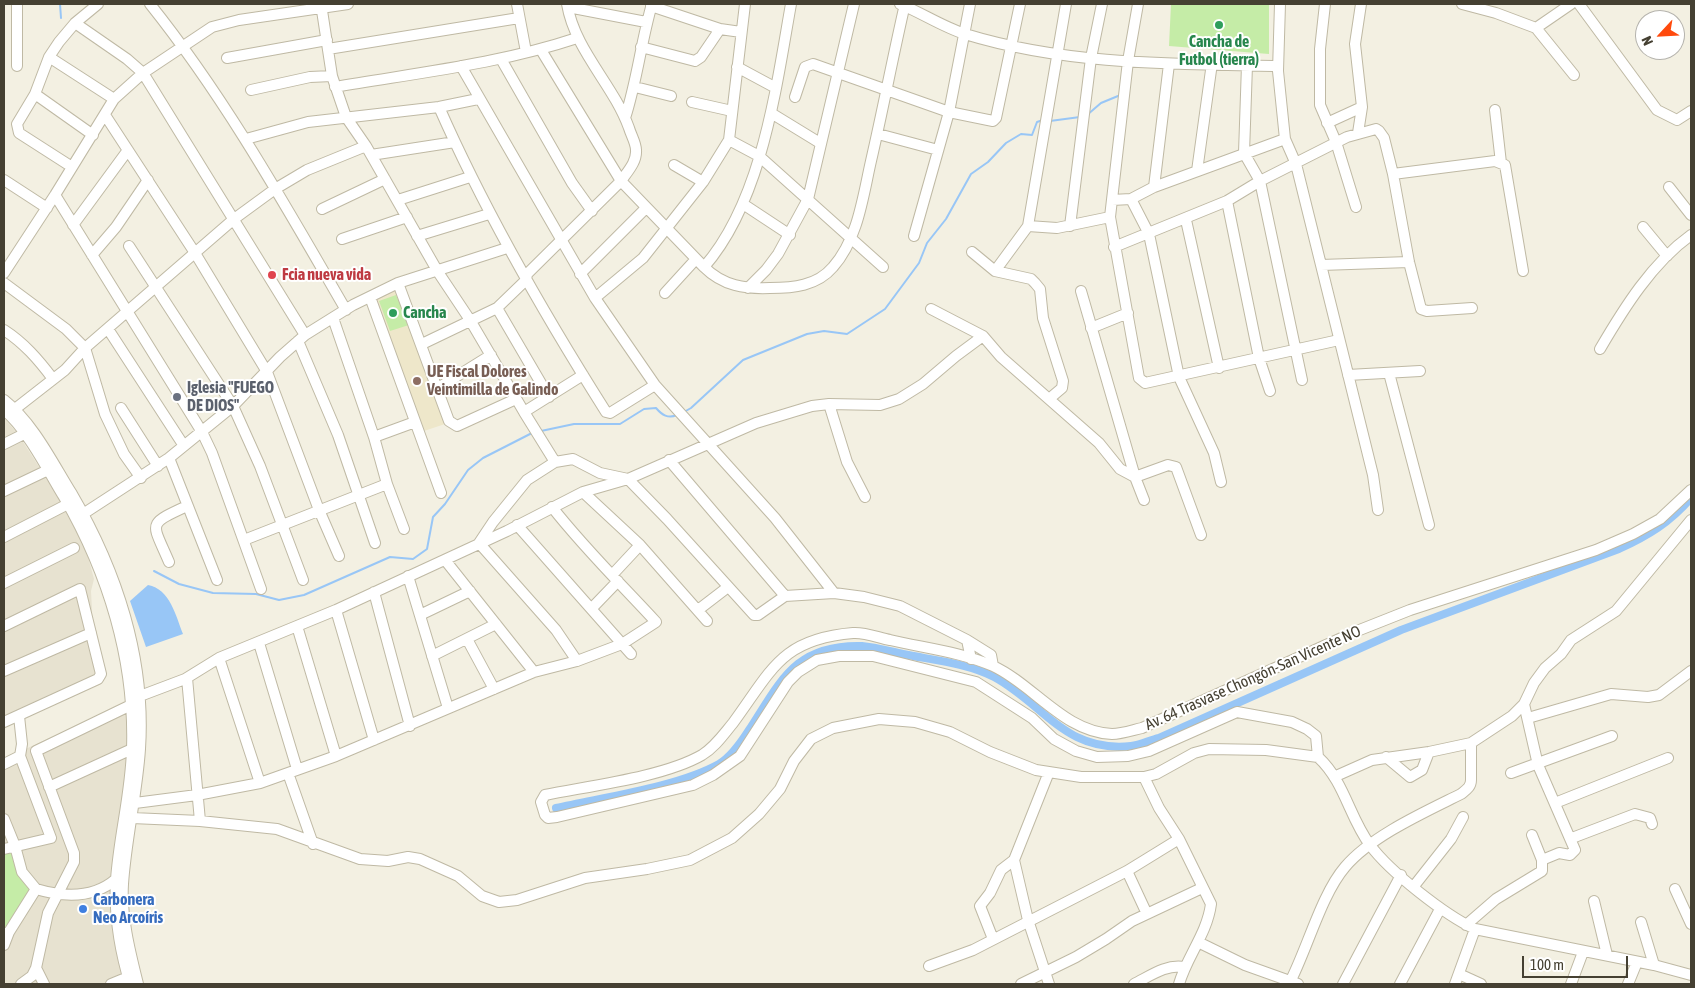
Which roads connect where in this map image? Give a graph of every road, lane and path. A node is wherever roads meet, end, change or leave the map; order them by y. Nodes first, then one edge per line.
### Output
1 (16, 4) edge
2 (98, 4) edge
3 (150, 4) edge
4 (348, 4) edge
5 (517, 4) edge
6 (745, 4) edge
7 (791, 4) edge
8 (854, 4) edge
9 (903, 4) edge
10 (970, 4) edge
11 (1020, 4) edge
12 (1066, 4) edge
13 (1102, 4) edge
14 (1138, 4) edge
15 (1280, 4) edge
16 (1325, 4) edge
17 (1361, 4) edge
18 (1462, 4) edge
19 (1571, 4) edge
20 (1579, 4) edge
21 (567, 5) edge
22 (651, 5) edge
23 (321, 6) edge
24 (519, 18) junction
25 (646, 22) junction
26 (74, 23) junction
27 (1536, 28) junction
28 (720, 29) junction
29 (741, 32) junction
30 (963, 34) junction
31 (577, 38) junction
32 (328, 44) junction
33 (183, 45) junction
34 (1011, 46) junction
35 (641, 47) junction
36 (541, 50) junction
37 (526, 52) junction
38 (1056, 55) junction
39 (50, 57) junction
40 (227, 58) dead end
41 (1091, 58) junction
42 (501, 59) junction
43 (1128, 61) junction
44 (1212, 63) junction
45 (1170, 64) junction
46 (1247, 65) junction
47 (17, 66) dead end
48 (461, 66) junction
49 (1278, 66) junction
50 (737, 67) junction
51 (838, 72) junction
52 (142, 73) junction
53 (1574, 75) dead end
54 (332, 76) junction
55 (335, 87) junction
56 (635, 87) junction
57 (776, 88) junction
58 (886, 89) junction
59 (251, 90) dead end
60 (35, 94) junction
61 (671, 96) dead end
62 (795, 97) dead end
63 (114, 99) junction
64 (478, 99) junction
65 (692, 102) dead end
66 (439, 107) junction
67 (1362, 107) junction
68 (732, 110) junction
69 (1495, 110) dead end
70 (1691, 111) edge
71 (949, 112) junction
72 (771, 113) junction
73 (105, 115) junction
74 (346, 117) junction
75 (625, 118) junction
76 (1327, 123) junction
77 (1358, 133) junction
78 (878, 134) junction
79 (93, 135) junction
80 (246, 139) junction
81 (1284, 139) junction
82 (729, 140) junction
83 (455, 142) junction
84 (1336, 142) junction
85 (820, 143) junction
86 (128, 150) junction
87 (938, 150) junction
88 (369, 151) junction
89 (1244, 153) junction
90 (759, 156) junction
91 (1501, 163) junction
92 (1296, 164) junction
93 (674, 165) dead end
94 (72, 167) junction
95 (1196, 171) junction
96 (1393, 174) junction
97 (470, 177) junction
98 (385, 179) junction
99 (4, 180) edge
100 (148, 180) junction
101 (621, 181) junction
102 (1260, 181) junction
103 (703, 182) junction
104 (1154, 187) junction
105 (1669, 187) dead end
106 (275, 189) junction
107 (55, 195) junction
108 (808, 199) junction
109 (1132, 199) junction
110 (398, 200) junction
111 (1112, 200) junction
112 (1227, 201) junction
113 (743, 204) junction
114 (1356, 207) dead end
115 (47, 208) junction
116 (646, 208) junction
117 (322, 209) dead end
118 (592, 211) junction
119 (489, 214) junction
120 (1691, 215) edge
121 (407, 217) junction
122 (1110, 217) junction
123 (234, 219) junction
124 (1186, 220) junction
125 (73, 225) junction
126 (1028, 226) junction
127 (1070, 226) junction
128 (1643, 227) dead end
129 (667, 229) junction
130 (1148, 234) junction
131 (790, 235) junction
132 (1691, 235) edge
133 (417, 236) junction
134 (914, 236) dead end
135 (342, 239) dead end
136 (561, 240) junction
137 (850, 240) junction
138 (129, 246) dead end
139 (1114, 247) junction
140 (507, 248) junction
141 (972, 252) dead end
142 (195, 253) junction
143 (92, 255) junction
144 (1667, 256) junction
145 (696, 259) junction
146 (1409, 262) junction
147 (1321, 265) junction
148 (704, 267) junction
149 (883, 267) dead end
150 (1523, 271) dead end
151 (438, 272) junction
152 (995, 272) junction
153 (4, 273) edge
154 (580, 274) junction
155 (526, 280) junction
156 (4, 283) edge
157 (398, 283) junction
158 (157, 286) junction
159 (748, 288) junction
160 (1081, 291) dead end
161 (665, 293) dead end
162 (370, 297) junction
163 (594, 298) junction
164 (497, 308) junction
165 (1472, 308) dead end
166 (931, 309) dead end
167 (346, 310) junction
168 (127, 312) junction
169 (1128, 313) junction
170 (333, 318) junction
171 (470, 320) junction
172 (1091, 328) junction
173 (108, 329) junction
174 (4, 330) edge
175 (983, 336) junction
176 (301, 338) junction
177 (1339, 340) junction
178 (422, 344) junction
179 (1600, 349) dead end
180 (1296, 350) junction
181 (83, 352) junction
182 (491, 355) junction
183 (1259, 358) junction
184 (1219, 368) junction
185 (1420, 371) dead end
186 (267, 372) junction
187 (1389, 373) junction
188 (583, 375) junction
189 (1348, 375) junction
190 (1179, 377) junction
191 (53, 378) junction
192 (1302, 380) dead end
193 (655, 385) junction
194 (438, 388) junction
195 (1270, 391) dead end
196 (549, 397) junction
197 (516, 399) junction
198 (1049, 399) junction
199 (4, 400) edge
200 (829, 404) junction
201 (233, 406) junction
202 (121, 408) dead end
203 (14, 409) junction
204 (4, 410) edge
205 (524, 412) junction
206 (415, 422) junction
207 (202, 432) junction
208 (24, 434) junction
209 (374, 437) junction
210 (707, 443) junction
211 (4, 444) edge
212 (184, 446) junction
213 (169, 458) junction
214 (669, 460) junction
215 (555, 462) junction
216 (158, 466) junction
217 (48, 470) junction
218 (1135, 476) junction
219 (140, 479) junction
220 (628, 479) junction
221 (1221, 482) dead end
222 (387, 484) junction
223 (1691, 490) edge
224 (4, 491) edge
225 (583, 492) junction
226 (441, 493) dead end
227 (358, 494) junction
228 (865, 497) dead end
229 (1144, 500) dead end
230 (68, 504) junction
231 (187, 506) junction
232 (552, 507) junction
233 (319, 510) junction
234 (1378, 510) dead end
235 (83, 514) junction
236 (1691, 520) edge
237 (283, 524) junction
238 (517, 525) junction
239 (1429, 525) dead end
240 (404, 529) dead end
241 (1201, 535) dead end
242 (4, 537) edge
243 (244, 540) junction
244 (375, 543) dead end
245 (480, 543) junction
246 (640, 545) junction
247 (74, 548) dead end
248 (340, 556) dead end
249 (445, 560) junction
250 (168, 562) dead end
251 (408, 576) junction
252 (616, 577) junction
253 (217, 580) dead end
254 (303, 580) dead end
255 (4, 583) edge
256 (728, 587) junction
257 (260, 589) dead end
258 (470, 591) junction
259 (374, 592) junction
260 (834, 593) junction
261 (785, 596) junction
262 (592, 608) junction
263 (336, 610) junction
264 (698, 610) junction
265 (420, 615) junction
266 (707, 621) dead end
267 (496, 624) junction
268 (4, 626) edge
269 (297, 626) junction
270 (91, 633) junction
271 (468, 639) junction
272 (967, 640) junction
273 (259, 643) junction
274 (622, 644) junction
275 (631, 654) dead end
276 (432, 656) junction
277 (219, 658) junction
278 (971, 659) junction
279 (577, 661) junction
280 (993, 666) junction
281 (4, 671) edge
282 (1691, 671) edge
283 (534, 672) junction
284 (187, 678) junction
285 (494, 689) junction
286 (140, 696) junction
287 (1524, 704) junction
288 (131, 705) junction
289 (448, 708) junction
290 (19, 716) junction
291 (1528, 718) junction
292 (4, 722) edge
293 (410, 726) junction
294 (1612, 736) dead end
295 (374, 740) junction
296 (1470, 743) junction
297 (132, 749) junction
298 (1429, 752) junction
299 (20, 756) junction
300 (336, 756) junction
301 (1318, 757) junction
302 (1386, 757) junction
303 (1668, 758) dead end
304 (4, 764) edge
305 (1538, 765) junction
306 (293, 771) junction
307 (1049, 772) junction
308 (1511, 773) dead end
309 (1336, 776) junction
310 (1144, 777) junction
311 (260, 782) junction
312 (49, 787) junction
313 (197, 795) junction
314 (135, 803) junction
315 (1555, 803) junction
316 (1463, 817) dead end
317 (132, 818) junction
318 (4, 819) edge
319 (200, 821) junction
320 (1652, 824) dead end
321 (1532, 835) dead end
322 (1572, 838) junction
323 (1179, 839) junction
324 (313, 844) junction
325 (15, 846) junction
326 (1370, 846) junction
327 (4, 849) edge
328 (1014, 860) junction
329 (1542, 860) junction
330 (1127, 871) junction
331 (1401, 875) junction
332 (116, 878) junction
333 (1414, 886) junction
334 (1202, 888) junction
335 (36, 889) junction
336 (1675, 890) dead end
337 (96, 891) junction
338 (57, 894) junction
339 (116, 897) junction
340 (1594, 901) dead end
341 (1440, 909) junction
342 (1147, 914) junction
343 (1028, 920) junction
344 (1641, 922) dead end
345 (1691, 924) edge
346 (1470, 927) junction
347 (7, 933) edge
348 (992, 940) junction
349 (1200, 943) junction
350 (4, 945) edge
351 (1583, 952) junction
352 (1607, 955) junction
353 (1637, 962) junction
354 (1654, 965) junction
355 (930, 966) dead end
356 (36, 968) junction
357 (1184, 968) junction
358 (1046, 973) junction
359 (1689, 978) edge
360 (1457, 979) edge
361 (129, 980) edge
362 (1292, 983) edge
363 (21, 984) edge
364 (44, 984) edge
365 (111, 984) edge
366 (138, 984) edge
367 (1021, 984) edge
368 (1049, 984) edge
369 (1134, 984) edge
370 (1179, 984) edge
371 (1343, 984) edge
372 (1400, 984) edge
373 (1481, 984) edge
374 (1571, 984) edge
375 (1628, 984) edge

1 - 47 street
2 - 26 street
3 - 33 street
4 - 23 street
5 - 24 street
6 - 29 street
7 - 57 street
8 - 51 street
9 - 30 street
9 - 58 street
10 - 30 street
11 - 34 street
12 - 38 street
13 - 41 street
14 - 43 street
15 - 49 street
16 - 76 street
17 - 67 street
18 - 27 street
19 - 27 street
20 - 70 street
21 - 25 street
21 - 31 street
22 - 25 street
22 - 28 street
23 - 32 street
23 - 33 street
24 - 32 street
24 - 37 street
25 - 35 street
26 - 39 street
26 - 52 street
27 - 53 street
28 - 29 street
28 - 35 street
29 - 50 street
30 - 34 street
30 - 71 street
31 - 36 street
31 - 75 street
32 - 40 street
32 - 54 street
33 - 52 street
33 - 80 street
34 - 38 street
34 - 71 street
35 - 56 street
36 - 37 street
36 - 101 street
37 - 42 street
38 - 41 street
38 - 126 street
39 - 60 street
39 - 63 street
41 - 43 street
41 - 127 street
42 - 48 street
42 - 118 street
43 - 45 street
43 - 111 street
44 - 45 street
44 - 46 street
44 - 95 street
45 - 104 street
46 - 49 street
46 - 89 street
48 - 55 street
48 - 64 street
49 - 81 street
50 - 57 street
50 - 68 street
51 - 58 street
51 - 62 street
51 - 85 street
52 - 63 street
52 - 123 street
54 - 55 street
54 - 59 street
55 - 74 street
56 - 61 street
56 - 75 street
57 - 72 street
58 - 71 street
58 - 78 street
60 - 79 street
60 - 94 street
63 - 73 street
64 - 66 street
64 - 136 street
65 - 68 street
66 - 74 street
66 - 83 street
67 - 76 street
67 - 77 street
68 - 82 street
69 - 91 street
71 - 87 street
72 - 85 street
72 - 90 street
73 - 79 street
73 - 86 street
74 - 80 street
74 - 88 street
75 - 101 street
76 - 84 street
77 - 84 street
77 - 96 street
78 - 87 street
78 - 137 street
79 - 94 street
80 - 106 street
81 - 89 street
81 - 92 street
82 - 90 street
82 - 103 street
83 - 88 street
83 - 97 street
84 - 92 street
84 - 114 street
85 - 108 street
86 - 100 street
86 - 125 street
87 - 134 street
88 - 98 street
88 - 106 street
89 - 95 street
89 - 102 street
90 - 108 street
90 - 113 street
91 - 96 street
91 - 150 street
92 - 102 street
92 - 147 street
93 - 103 street
94 - 107 street
95 - 104 street
96 - 146 street
97 - 110 street
97 - 119 street
98 - 110 street
98 - 117 street
99 - 115 street
100 - 142 street
100 - 143 street
101 - 116 street
101 - 118 street
102 - 112 street
102 - 180 street
103 - 129 street
104 - 109 street
105 - 120 street
106 - 123 street
106 - 167 street
107 - 115 street
107 - 125 street
108 - 131 street
108 - 137 street
109 - 111 street
109 - 130 street
110 - 121 street
111 - 122 street
112 - 124 street
112 - 183 street
113 - 131 street
113 - 148 street
115 - 153 street
116 - 129 street
116 - 154 street
118 - 136 street
119 - 133 street
119 - 140 street
121 - 133 street
121 - 135 street
122 - 127 street
122 - 139 street
123 - 142 street
123 - 176 street
124 - 130 street
124 - 184 street
125 - 143 street
126 - 127 street
126 - 152 street
128 - 144 street
129 - 145 street
129 - 163 street
130 - 139 street
130 - 190 street
131 - 159 street
132 - 144 street
133 - 151 street
136 - 154 street
136 - 155 street
137 - 149 street
137 - 159 street
138 - 158 street
139 - 169 street
140 - 151 street
140 - 155 street
141 - 152 street
142 - 158 street
142 - 186 street
143 - 168 street
144 - 179 street
145 - 148 street
145 - 161 street
146 - 147 street
146 - 165 street
147 - 177 street
148 - 159 street
151 - 157 street
151 - 171 street
152 - 198 street
154 - 163 street
155 - 164 street
155 - 188 street
156 - 181 street
157 - 162 street
157 - 178 street
158 - 168 street
158 - 201 street
160 - 172 street
162 - 167 street
162 - 206 street
163 - 193 street
164 - 171 street
164 - 196 street
166 - 175 street
167 - 170 street
168 - 173 street
168 - 207 street
169 - 172 street
169 - 190 street
170 - 176 street
170 - 209 street
171 - 178 street
171 - 182 street
172 - 218 street
173 - 181 street
173 - 212 street
174 - 191 street
175 - 198 street
175 - 200 street
176 - 186 street
176 - 227 street
177 - 180 street
177 - 189 street
178 - 194 street
180 - 183 street
180 - 192 street
181 - 191 street
181 - 219 street
182 - 194 street
182 - 197 street
183 - 184 street
183 - 195 street
184 - 190 street
185 - 187 street
186 - 201 street
186 - 233 street
187 - 189 street
187 - 239 street
188 - 193 street
188 - 196 street
189 - 234 street
190 - 221 street
191 - 203 street
193 - 210 street
194 - 197 street
196 - 205 street
197 - 205 street
198 - 218 street
199 - 203 street
200 - 210 street
200 - 228 street
201 - 207 street
201 - 237 street
202 - 216 street
203 - 235 street
204 - 208 street
205 - 215 street
206 - 209 street
206 - 226 street
207 - 212 street
207 - 243 street
208 - 211 street
208 - 217 street
209 - 222 street
210 - 214 street
210 - 260 street
212 - 213 street
213 - 216 street
213 - 231 street
214 - 220 street
214 - 261 street
215 - 220 street
215 - 245 street
216 - 219 street
217 - 224 street
217 - 230 street
218 - 229 street
218 - 241 street
219 - 235 street
220 - 225 street
220 - 256 street
222 - 227 street
222 - 240 street
223 - 280 street, Av. 64 Trasvase Chongón-San Vicente NO
225 - 232 street
225 - 246 street
227 - 233 street
227 - 244 street
230 - 242 street
230 - 288 street
231 - 250 street
231 - 253 street
232 - 238 street
232 - 252 street
233 - 237 street
233 - 248 street
235 - 286 street
236 - 287 street
237 - 243 street
237 - 254 street
238 - 245 street
238 - 262 street
243 - 257 street
245 - 249 street
245 - 279 street
246 - 252 street
246 - 264 street
247 - 255 street
249 - 251 street
249 - 258 street
251 - 259 street
251 - 265 street
252 - 262 street
252 - 274 street
256 - 261 street
256 - 264 street
258 - 265 street
258 - 267 street
259 - 263 street
259 - 293 street
260 - 261 street
260 - 272 street
262 - 274 street
263 - 269 street
263 - 295 street
264 - 266 street
265 - 276 street
267 - 271 street
267 - 283 street
268 - 270 street
269 - 273 street
269 - 300 street
270 - 281 street
270 - 290 street
271 - 276 street
271 - 285 street
272 - 278 street
272 - 280 street
273 - 277 street
273 - 306 street
274 - 275 street
274 - 279 street
276 - 289 street
277 - 284 street
277 - 311 street
278 - 280 street, Av. 64 Trasvase Chongón-San Vicente NO
278 - 301 street, Av. 64 Trasvase Chongón-San Vicente NO
279 - 283 street
282 - 291 street
283 - 285 street
284 - 286 street
284 - 313 street
285 - 289 street
286 - 314 street
287 - 291 street
287 - 296 street
288 - 297 street
288 - 312 street
289 - 293 street
290 - 292 street
290 - 299 street
291 - 305 street
293 - 295 street
294 - 305 street
295 - 300 street
296 - 298 street
296 - 326 street
297 - 312 street
297 - 332 street
298 - 302 street
298 - 302 street
299 - 304 street
299 - 325 street
300 - 306 street
301 - 309 street
301 - 310 street
302 - 309 street
303 - 315 street
305 - 308 street
305 - 315 street
306 - 311 street
306 - 324 street
307 - 310 street
307 - 324 street
307 - 328 street
309 - 326 street
310 - 323 street
311 - 313 street
312 - 338 street
313 - 314 street
313 - 319 street
314 - 317 street
315 - 322 street
316 - 333 street
317 - 319 street
317 - 366 street
318 - 325 street
319 - 324 street
320 - 322 street
321 - 329 street
322 - 329 street
323 - 330 street
323 - 334 street
325 - 327 street
325 - 335 street
326 - 331 street
326 - 362 street
328 - 343 street
328 - 348 street
329 - 346 street
330 - 342 street
330 - 343 street
331 - 333 street
331 - 371 street
332 - 337 street
332 - 339 street
333 - 341 street
334 - 342 street
334 - 349 street
335 - 338 street
335 - 347 street
336 - 345 street
337 - 338 street
337 - 339 street
338 - 356 street
339 - 361 street
340 - 352 street
341 - 346 street
341 - 372 street
342 - 358 street
343 - 348 street
343 - 358 street
344 - 354 street
346 - 351 street
346 - 360 street
347 - 350 street
348 - 355 street
349 - 357 street
349 - 362 street
351 - 352 street
351 - 374 street
352 - 353 street
353 - 354 street
353 - 375 street
354 - 359 street
356 - 363 street
356 - 364 street
357 - 369 street
357 - 370 street
358 - 367 street
358 - 368 street
360 - 373 street
361 - 365 street

